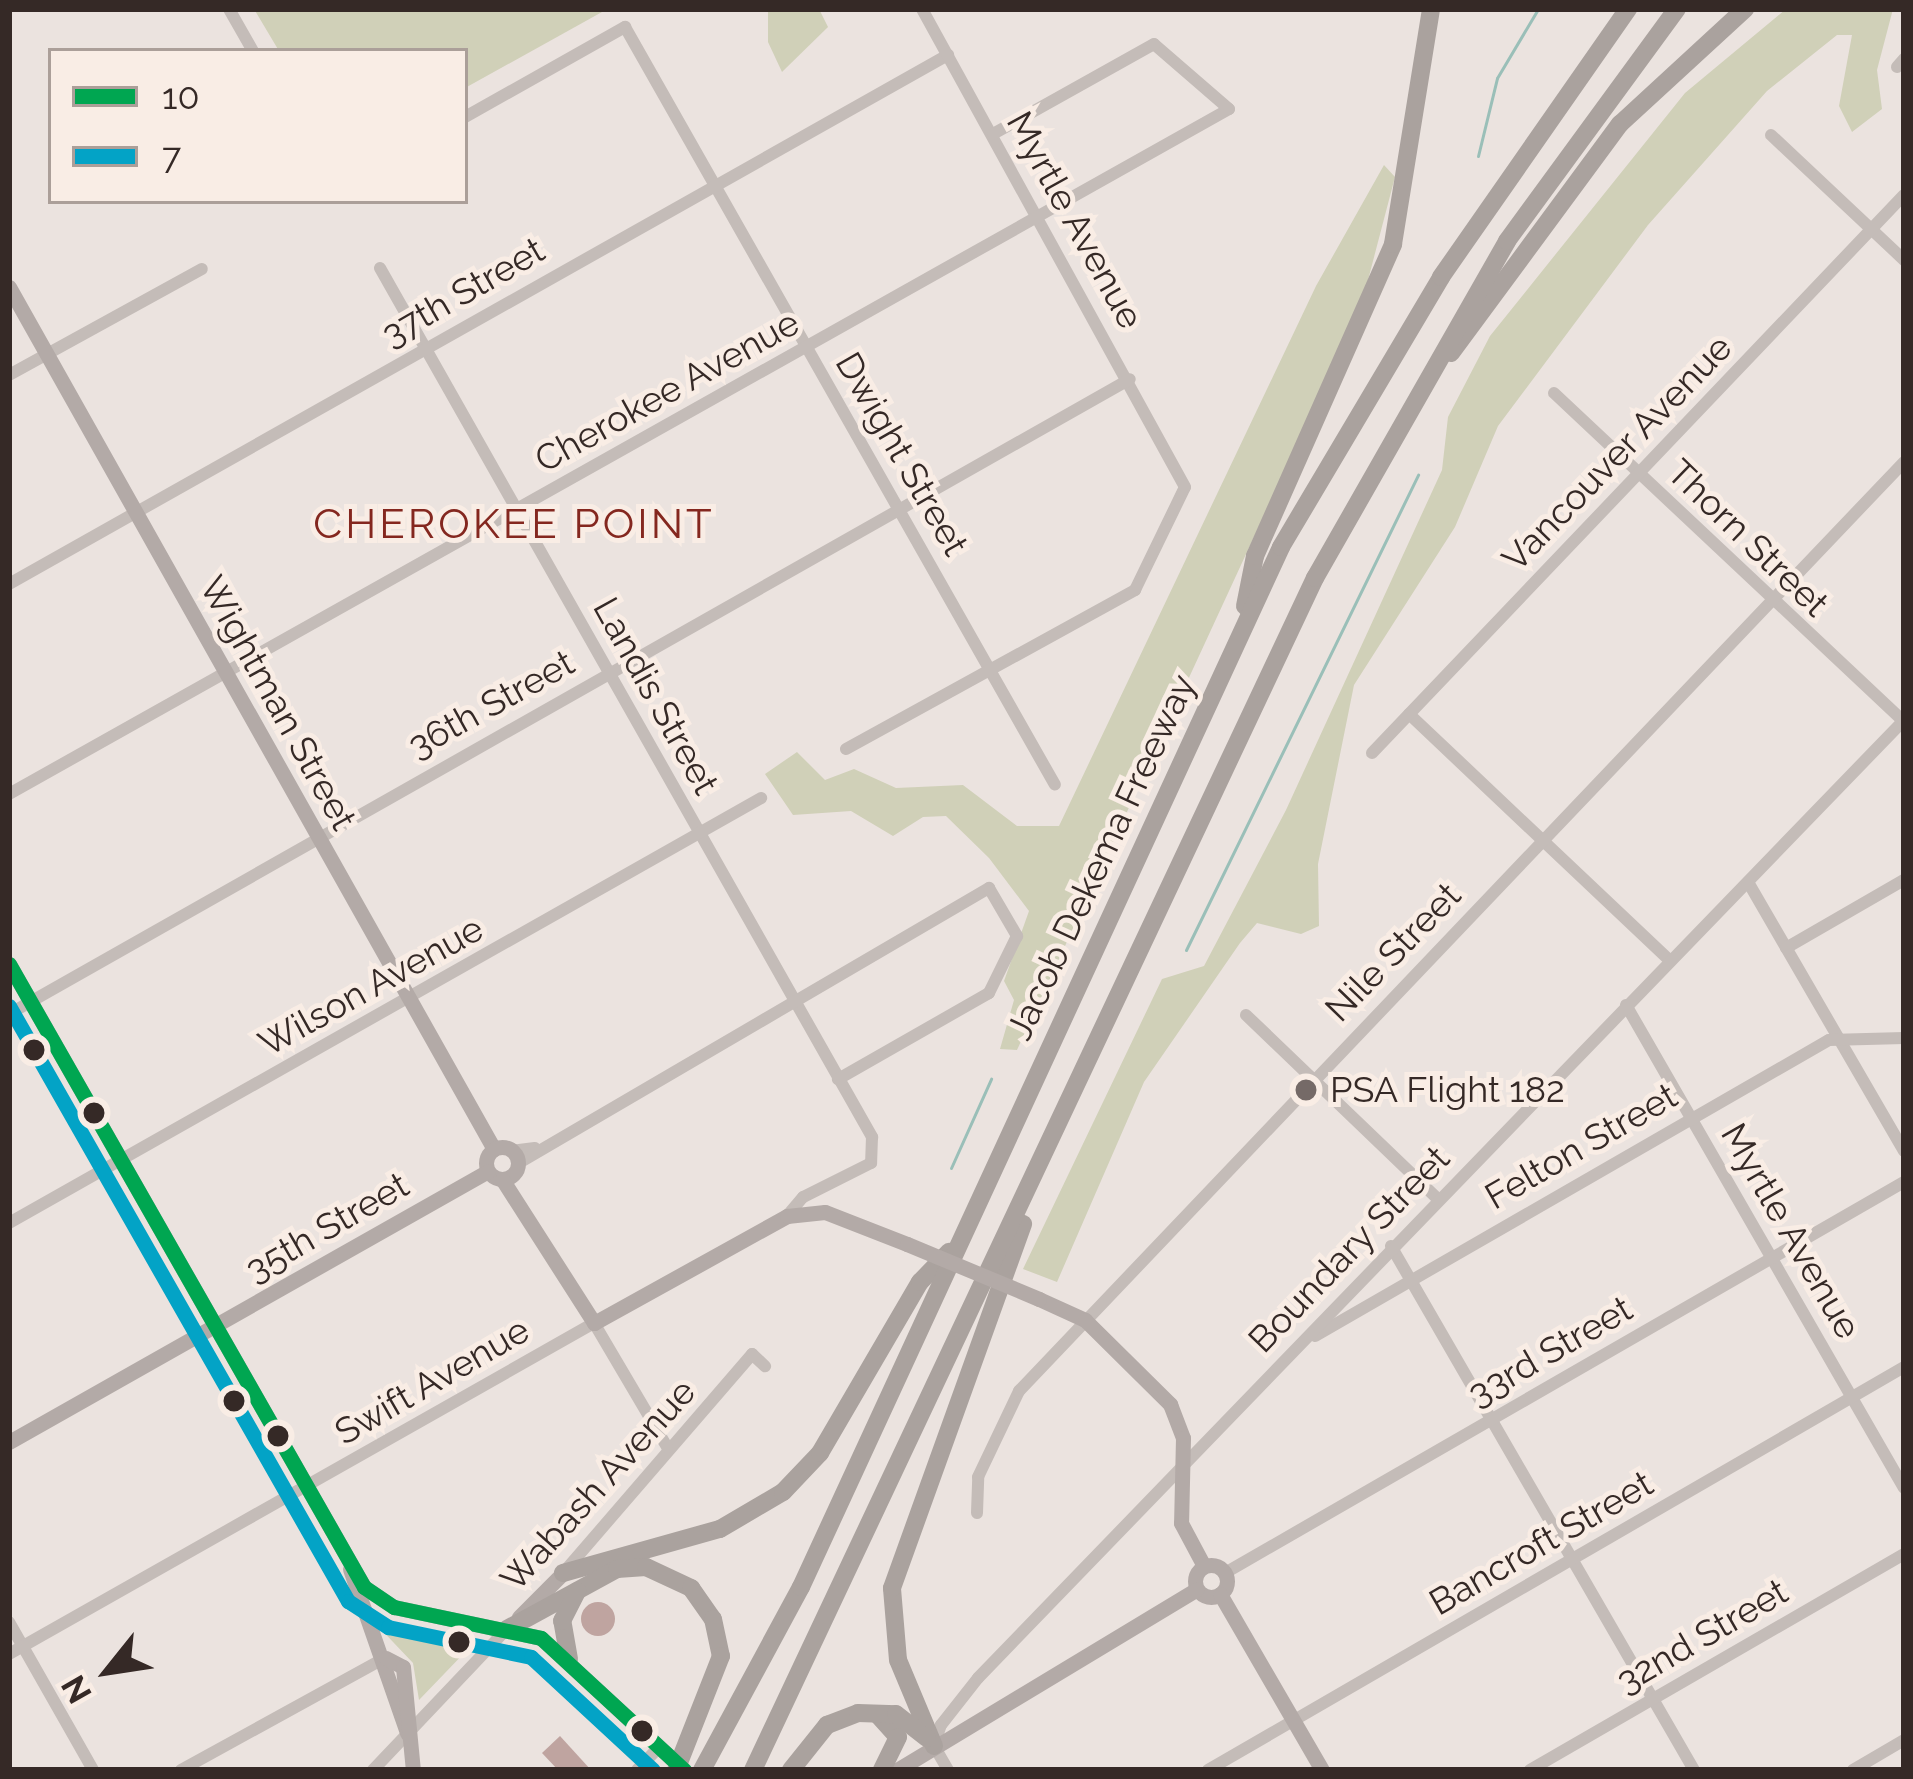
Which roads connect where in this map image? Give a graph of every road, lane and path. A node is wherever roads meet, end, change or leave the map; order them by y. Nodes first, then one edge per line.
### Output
1 (229, 9) edge
2 (922, 9) edge
3 (1431, 9) edge
4 (1628, 9) edge
5 (1676, 9) edge
6 (1745, 9) edge
7 (251, 48) edge
8 (948, 55) junction
9 (468, 115) edge
10 (993, 134) junction
11 (1771, 135) dead end
12 (715, 184) junction
13 (1904, 195) edge
14 (1039, 217) junction
15 (1871, 229) junction
16 (1904, 260) edge
17 (202, 268) dead end
18 (380, 268) dead end
19 (9, 287) edge
20 (806, 347) junction
21 (425, 349) junction
22 (47, 354) junction
23 (9, 375) edge
24 (1130, 379) junction
25 (1554, 393) dead end
26 (1904, 462) edge
27 (1638, 474) junction
28 (1368, 477) junction
29 (898, 508) junction
30 (517, 510) junction
31 (136, 512) junction
32 (9, 584) edge
33 (1772, 602) junction
34 (1240, 636) junction
35 (990, 670) junction
36 (608, 672) junction
37 (227, 673) junction
38 (1409, 714) junction
39 (1903, 722) edge
40 (846, 749) dead end
41 (1372, 753) dead end
42 (1055, 785) dead end
43 (9, 794) edge
44 (761, 798) dead end
45 (699, 833) junction
46 (319, 835) junction
47 (1543, 840) junction
48 (1904, 880) edge
49 (1748, 882) junction
50 (1786, 948) junction
51 (1670, 960) junction
52 (9, 964) edge
53 (793, 999) junction
54 (410, 1000) junction
55 (30, 1001) junction
56 (1626, 1005) junction
57 (9, 1014) edge
58 (1246, 1015) dead end
59 (1904, 1038) edge
60 (1839, 1040) junction
61 (1312, 1078) junction
62 (838, 1079) junction
63 (1074, 1089) junction
64 (1690, 1118) junction
65 (1904, 1151) edge
66 (876, 1154) joint
67 (120, 1161) junction
68 (504, 1164) junction
69 (1904, 1182) edge
70 (1438, 1198) junction
71 (787, 1216) junction
72 (9, 1223) edge
73 (961, 1239) junction
74 (1391, 1246) junction
75 (1772, 1258) junction
76 (1410, 1279) junction
77 (1085, 1320) junction
78 (594, 1323) junction
79 (213, 1326) junction
80 (1298, 1346) junction
81 (765, 1366) dead end
82 (1904, 1367) edge
83 (1852, 1397) junction
84 (1491, 1419) junction
85 (9, 1442) edge
86 (667, 1447) junction
87 (1180, 1470) junction
88 (304, 1488) junction
89 (1904, 1488) edge
90 (976, 1514) dead end
91 (1904, 1554) edge
92 (1573, 1560) junction
93 (1204, 1566) junction
94 (350, 1568) junction
95 (563, 1573) junction
96 (1225, 1573) junction
97 (579, 1588) junction
98 (1197, 1589) junction
99 (1220, 1594) junction
100 (9, 1622) edge
101 (508, 1629) junction
102 (23, 1646) junction
103 (9, 1654) edge
104 (386, 1658) junction
105 (569, 1659) junction
106 (1653, 1699) junction
107 (872, 1712) junction
108 (1293, 1720) junction
109 (407, 1733) junction
110 (1904, 1741) edge
111 (934, 1746) junction
112 (672, 1761) edge
113 (93, 1770) edge
114 (181, 1770) edge
115 (373, 1770) edge
116 (413, 1770) edge
117 (637, 1770) edge
118 (702, 1770) edge
119 (753, 1770) edge
120 (791, 1770) edge
121 (882, 1770) edge
122 (897, 1770) edge
123 (948, 1770) edge
124 (1208, 1770) edge
125 (1322, 1770) edge
126 (1530, 1770) edge
127 (1694, 1770) edge
128 (1853, 1770) edge

1 - 7 street
2 - 8 street, Myrtle Avenue
3 - 34 highway
4 - 34 highway, Jacob Dekema Freeway
5 - 28 highway, Jacob Dekema Freeway
6 - 28 highway
8 - 10 street, Myrtle Avenue
8 - 12 street, 37th Street
9 - 12 street, Dwight Street
10 - 14 street, Myrtle Avenue
10 - 14 street, Cherokee Avenue
11 - 15 street
12 - 20 street, Dwight Street
12 - 21 street, 37th Street
13 - 15 street, Vancouver Avenue
14 - 20 street, Cherokee Avenue
14 - 24 street, Myrtle Avenue
15 - 16 street
15 - 27 street, Vancouver Avenue
17 - 22 street
18 - 21 street, Landis Street
19 - 22 main road, Wightman Street
20 - 29 street, Dwight Street
20 - 30 street, Cherokee Avenue
21 - 30 street, Landis Street
21 - 31 street, 37th Street
22 - 23 street
22 - 31 main road, Wightman Street
24 - 29 street, 36th Street
24 - 35 street, Myrtle Avenue
25 - 27 street, Thorn Street
26 - 33 street, Nile Street
27 - 33 street, Thorn Street
27 - 38 street, Vancouver Avenue
28 - 63 highway, Jacob Dekema Freeway
29 - 35 street, Dwight Street
29 - 36 street, 36th Street
30 - 36 street, Landis Street
30 - 37 street, Cherokee Avenue
31 - 32 street, 37th Street
31 - 37 main road, Wightman Street
33 - 39 street, Thorn Street
33 - 47 street, Nile Street
34 - 73 highway, Jacob Dekema Freeway
35 - 40 street
35 - 42 street, Dwight Street
36 - 45 street, Landis Street
36 - 46 street, 36th Street
37 - 43 street, Cherokee Avenue
37 - 46 main road, Wightman Street
38 - 41 street, Vancouver Avenue
38 - 47 street
39 - 49 street, Boundary Street
44 - 45 street, Wilson Avenue
45 - 53 street, Landis Street
45 - 54 street, Wilson Avenue
46 - 54 main road, Wightman Street
46 - 55 street, 36th Street
47 - 51 street
47 - 61 street, Nile Street
48 - 50 street
49 - 50 street
49 - 51 street, Boundary Street
50 - 60 street
51 - 56 street, Boundary Street
52 - 55 main road
53 - 62 street, Landis Street
53 - 62 street, 35th Street
53 - 68 street, 35th Street
54 - 67 street, Wilson Avenue
54 - 68 main road, Wightman Street
55 - 57 street, 36th Street
55 - 67 main road
56 - 64 street, Myrtle Avenue
56 - 70 street, Boundary Street
58 - 61 street
59 - 60 street, Felton Street
60 - 64 street, Felton Street
60 - 65 street
61 - 70 street
61 - 77 street, Nile Street
62 - 66 street, Landis Street
63 - 111 highway
63 - 119 highway, Jacob Dekema Freeway
64 - 75 street, Myrtle Avenue
64 - 76 street, Felton Street
66 - 71 street, Swift Avenue
67 - 72 street, Wilson Avenue
67 - 79 main road
68 - 78 main road, Wightman Street
68 - 79 main road, 35th Street
69 - 75 street, 33rd Street
70 - 74 street, Boundary Street
71 - 77 main road, bridge
71 - 78 main road, Swift Avenue
73 - 95 highway
73 - 118 highway, Jacob Dekema Freeway
74 - 76 street
74 - 80 street, Boundary Street
75 - 83 street, Myrtle Avenue
75 - 84 street, 33rd Street
76 - 80 street, Felton Street
76 - 84 street
77 - 87 main road
77 - 90 street, Nile Street
78 - 86 street, Wightman Street
78 - 88 street, Swift Avenue
79 - 85 main road, 35th Street
79 - 88 main road
80 - 87 street, Boundary Street
81 - 86 street, Wabash Avenue
82 - 83 street, Bancroft Street
83 - 89 street, Myrtle Avenue
83 - 92 street, Bancroft Street
84 - 92 street
84 - 96 street, 33rd Street
86 - 95 street, Wabash Avenue
87 - 93 main road
87 - 111 street, Boundary Street
88 - 94 main road
88 - 102 street, Swift Avenue
91 - 106 street, 32nd Street
92 - 106 street
92 - 108 street, Bancroft Street
93 - 96 main road
93 - 98 main road
94 - 101 main road
94 - 104 main road
95 - 101 main road, Wabash Avenue
96 - 99 main road
97 - 101 highway
97 - 105 highway
97 - 112 highway
98 - 99 main road
98 - 111 main road
99 - 108 main road
100 - 102 street
101 - 105 main road
101 - 109 street, Wabash Avenue
102 - 103 street, Swift Avenue
102 - 113 street
104 - 109 main road
104 - 114 street
105 - 112 main road
106 - 126 street, 32nd Street
106 - 127 street
107 - 111 highway
107 - 120 highway
107 - 121 highway
108 - 124 street, Bancroft Street
108 - 125 main road
109 - 115 street, Wabash Avenue
109 - 116 main road
110 - 128 street
111 - 122 main road, Boundary Street
111 - 123 street
112 - 117 street

